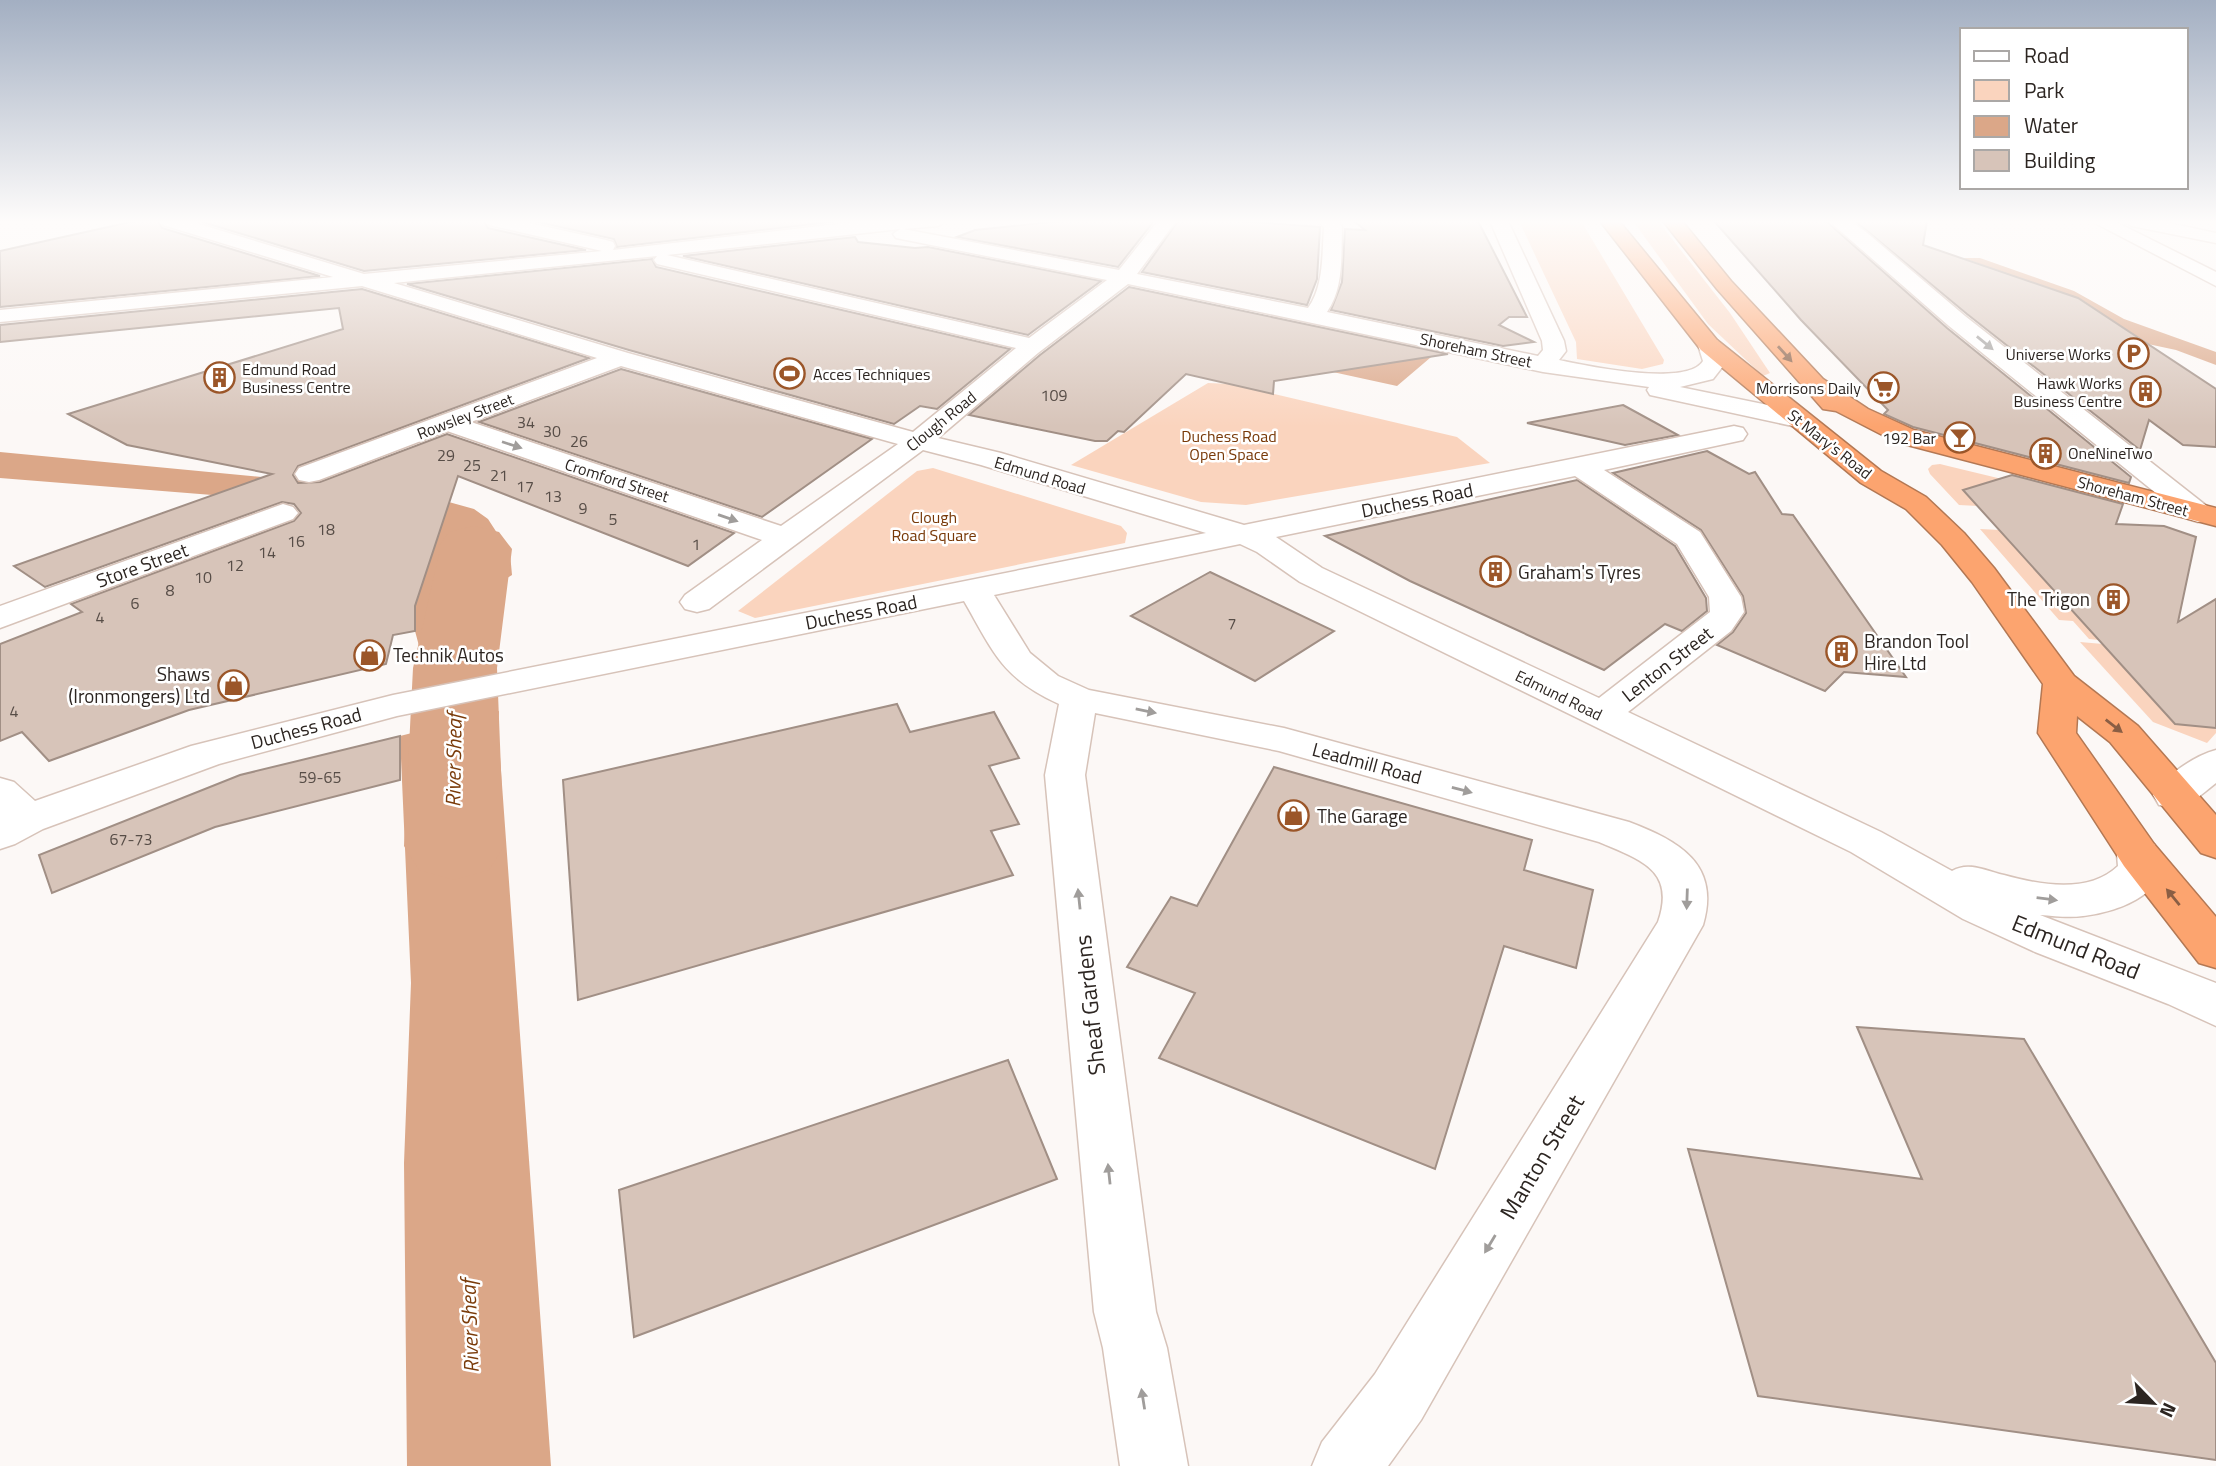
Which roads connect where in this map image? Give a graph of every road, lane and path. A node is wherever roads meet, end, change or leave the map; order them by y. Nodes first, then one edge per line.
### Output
1 (268, 289) edge
2 (394, 289) edge
3 (793, 289) edge
4 (1109, 289) edge
5 (1181, 289) edge
6 (1326, 289) edge
7 (1530, 289) edge
8 (1664, 289) edge
9 (1728, 289) edge
10 (1921, 289) edge
11 (0, 316) edge
12 (1313, 316) junction
13 (1709, 345) junction
14 (1034, 346) junction
15 (620, 358) junction
16 (1543, 365) junction
17 (1582, 372) junction
18 (1817, 386) junction
19 (1797, 419) junction
20 (448, 423) junction
21 (1734, 434) dead end
22 (917, 442) junction
23 (1580, 467) junction
24 (309, 474) dead end
25 (1916, 503) junction
26 (283, 513) dead end
27 (2207, 515) edge
28 (1244, 535) junction
29 (786, 538) junction
30 (974, 589) junction
31 (697, 601) dead end
32 (0, 618) edge
33 (2060, 684) junction
34 (1079, 699) junction
35 (1601, 715) junction
36 (2216, 762) edge
37 (2174, 794) junction
38 (9, 815) edge
39 (1866, 842) junction
40 (2216, 843) edge
41 (1649, 847) joint
42 (2139, 855) junction
43 (2216, 950) edge
44 (2216, 1006) edge
45 (1154, 1466) edge
46 (1346, 1466) edge

1 - 11 street
2 - 15 street, Edmund Road
3 - 14 street
4 - 14 street, Clough Road
5 - 12 street, Shoreham Street
6 - 12 street
7 - 16 street
8 - 13 highway, St Mary's Road
9 -> 18 highway, St Mary's Road
10 -> 27 street
12 - 16 street, Shoreham Street
13 - 17 street, Shoreham Street
13 - 19 highway, St Mary's Road
14 - 22 street, Clough Road
15 - 20 street, Rowsley Street
15 - 22 street, Edmund Road
16 - 17 street, Shoreham Street
17 - 19 street, Shoreham Street
18 - 19 highway
18 - 25 highway, St Mary's Road
18 - 27 highway, Shoreham Street
19 - 25 highway, St Mary's Road
20 - 24 street, Rowsley Street
20 -> 29 street, Cromford Street
21 - 23 street, Duchess Road
22 - 28 street, Edmund Road
22 - 29 street, Clough Road
23 - 28 street, Duchess Road
23 - 35 street, Lenton Street
25 - 33 highway, St Mary's Road
26 - 32 street, Store Street
28 - 30 street, Duchess Road
28 - 35 street, Edmund Road
29 - 31 street, Clough Road
30 - 34 street
30 - 38 street, Duchess Road
33 -> 37 highway, St Mary's Road
33 - 42 highway
34 -> 41 street, Leadmill Road
45 -> 34 street, Sheaf Gardens
35 - 39 street, Edmund Road
36 - 37 street
37 - 40 highway, St Mary's Road
39 -> 42 street, Edmund Road
39 - 44 street, Edmund Road
41 -> 46 street, Manton Street
43 -> 42 highway

